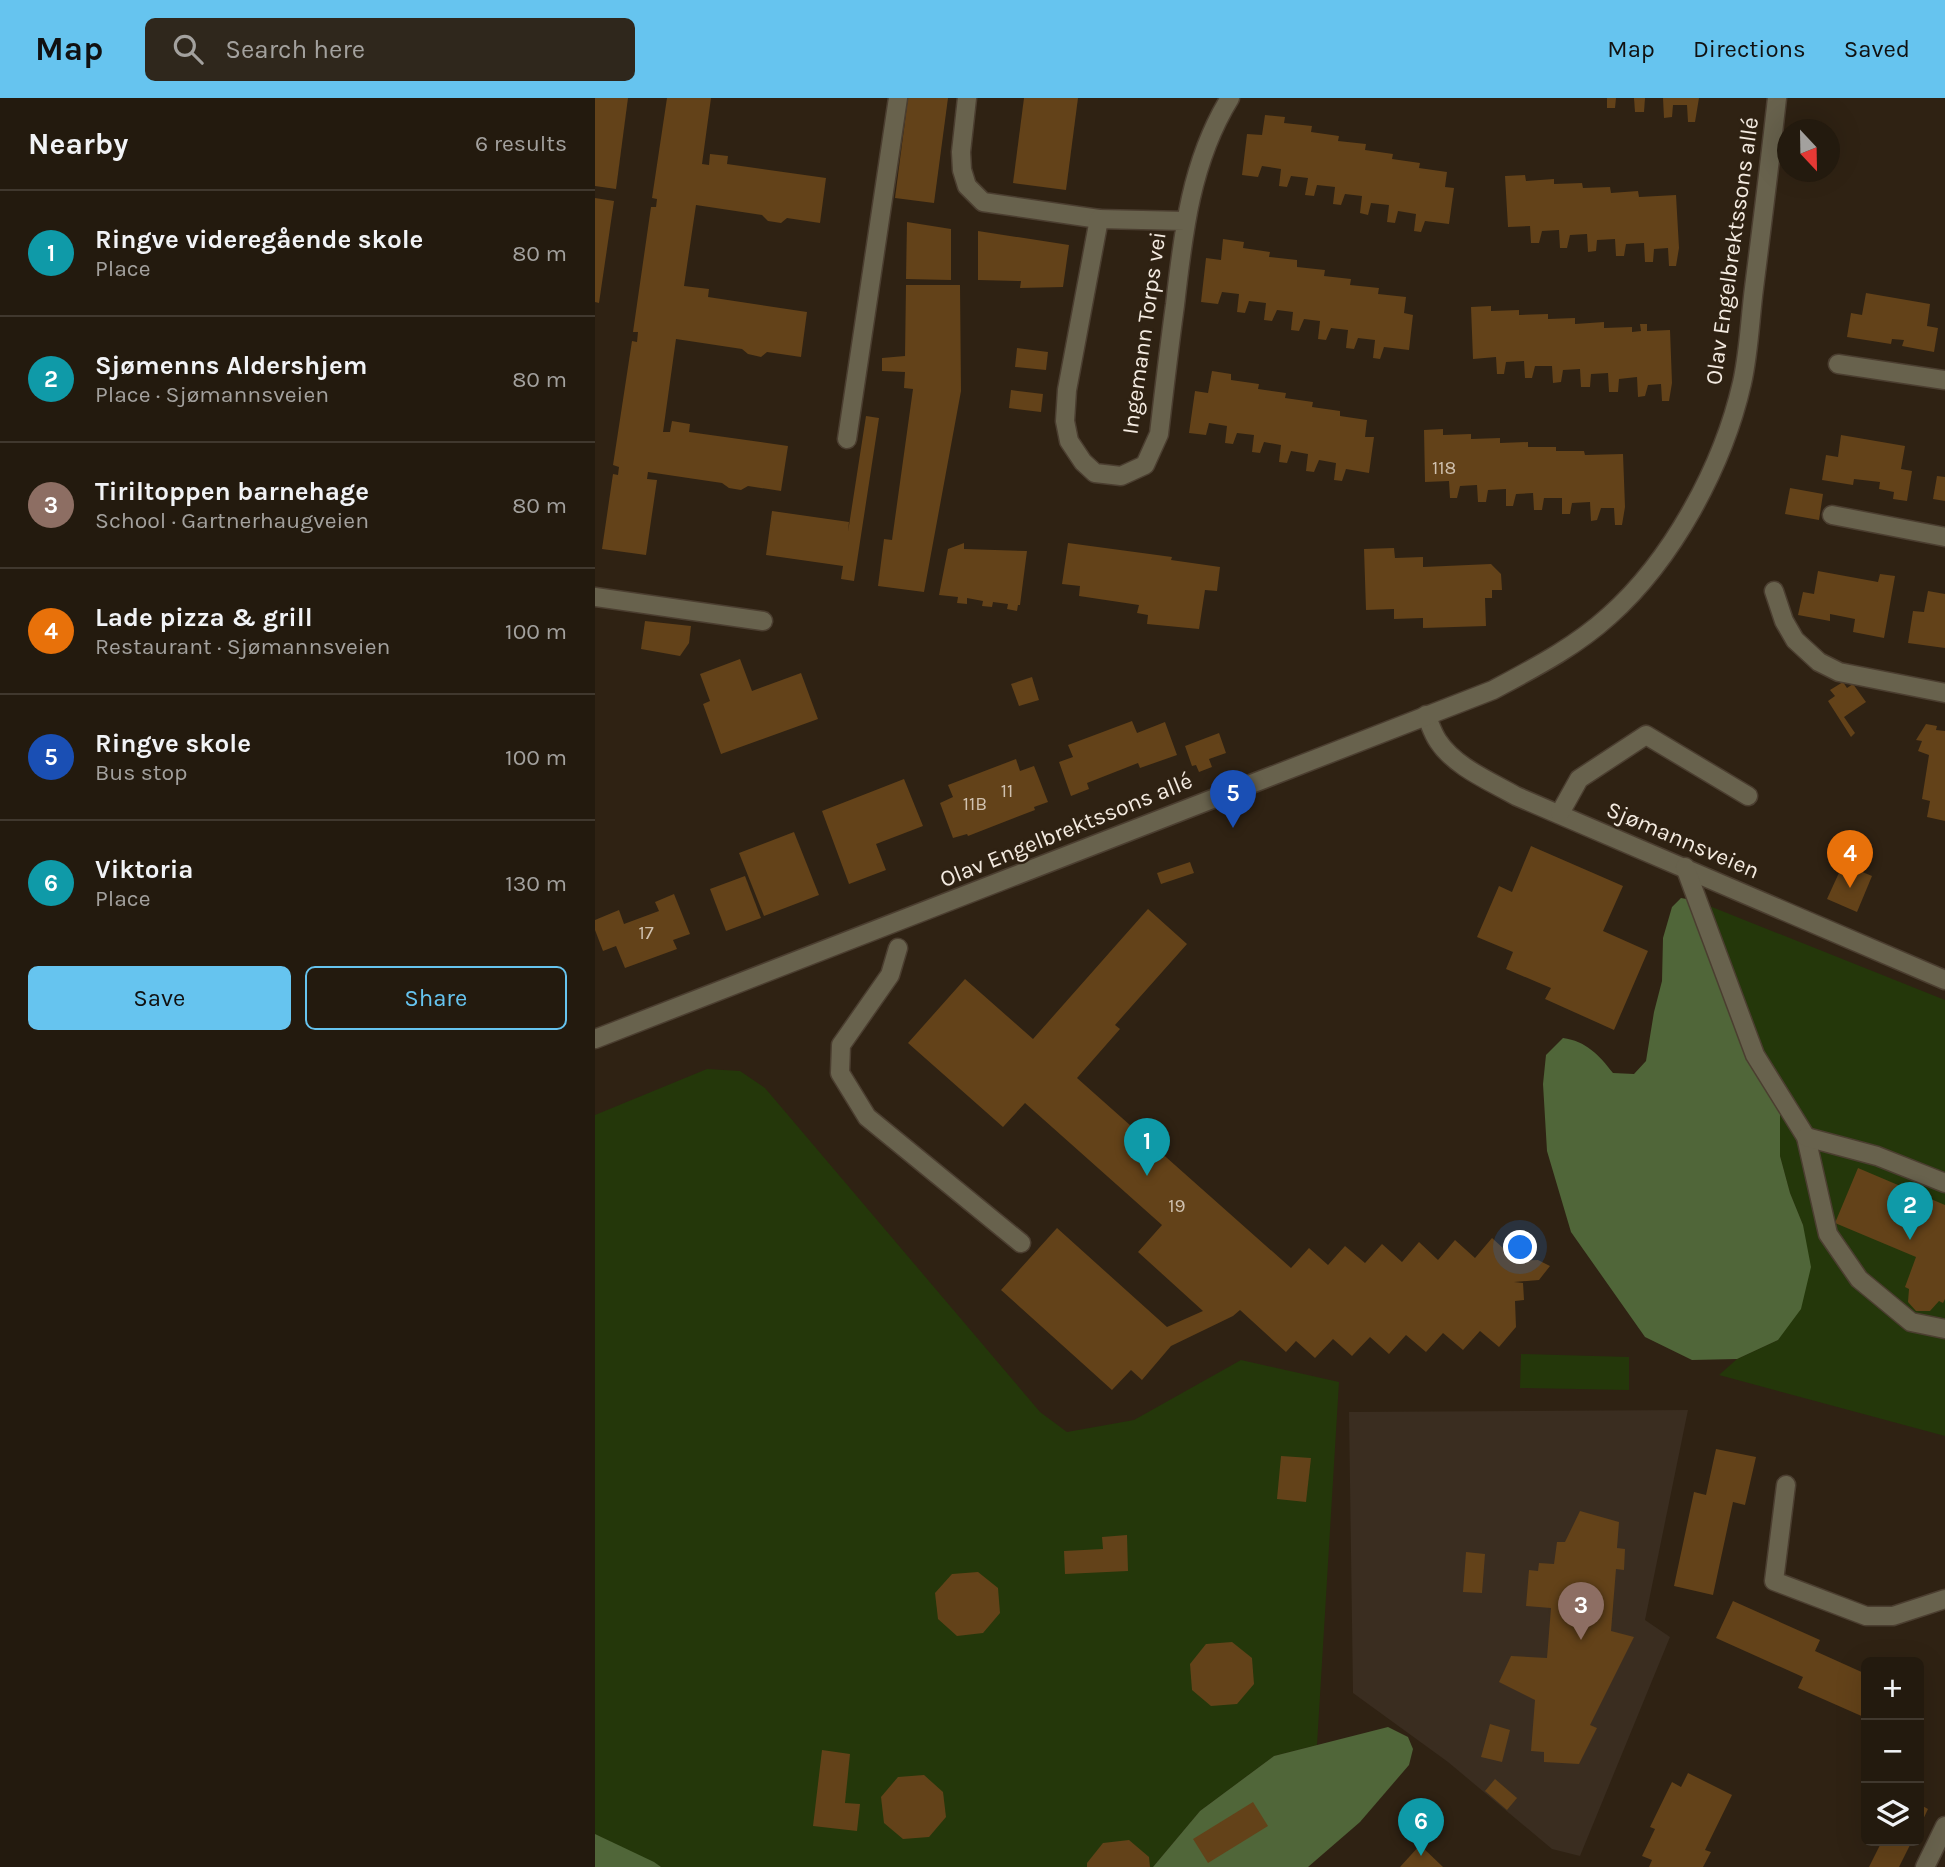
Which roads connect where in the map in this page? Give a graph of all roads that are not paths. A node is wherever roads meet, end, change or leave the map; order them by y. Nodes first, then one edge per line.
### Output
1 (898, 98) edge
2 (967, 98) edge
3 (1230, 98) edge
4 (1777, 98) edge
5 (1099, 219) junction
6 (1185, 221) junction
7 (1838, 364) dead end
8 (1945, 380) edge
9 (847, 439) dead end
10 (1832, 515) dead end
11 (1945, 537) edge
12 (1774, 591) dead end
13 (595, 597) edge
14 (763, 621) dead end
15 (1945, 693) edge
16 (1426, 715) junction
17 (1748, 796) dead end
18 (1560, 813) junction
19 (1685, 867) junction
20 (898, 948) dead end
21 (1945, 979) edge
22 (595, 1039) edge
23 (1806, 1137) junction
24 (1945, 1183) edge
25 (1021, 1243) dead end
26 (1945, 1329) edge
27 (1786, 1485) dead end
28 (1945, 1599) edge
29 (1945, 1826) edge
30 (1925, 1867) edge

1 - 9 street
2 - 5 street
3 - 6 street, Ingemann Torps vei
4 - 16 street, Olav Engelbrektssons allé
5 - 6 street, Ingemann Torps vei
5 - 6 street, Ingemann Torps vei
7 - 8 street
10 - 11 street
12 - 15 street
13 - 14 street
16 - 18 street, Sjømannsveien
16 - 22 street, Olav Engelbrektssons allé
17 - 18 street
18 - 19 street, Sjømannsveien
19 - 21 street, Sjømannsveien
19 - 23 street
20 - 25 street
23 - 24 street
23 - 26 street
27 - 28 street
29 - 30 street

